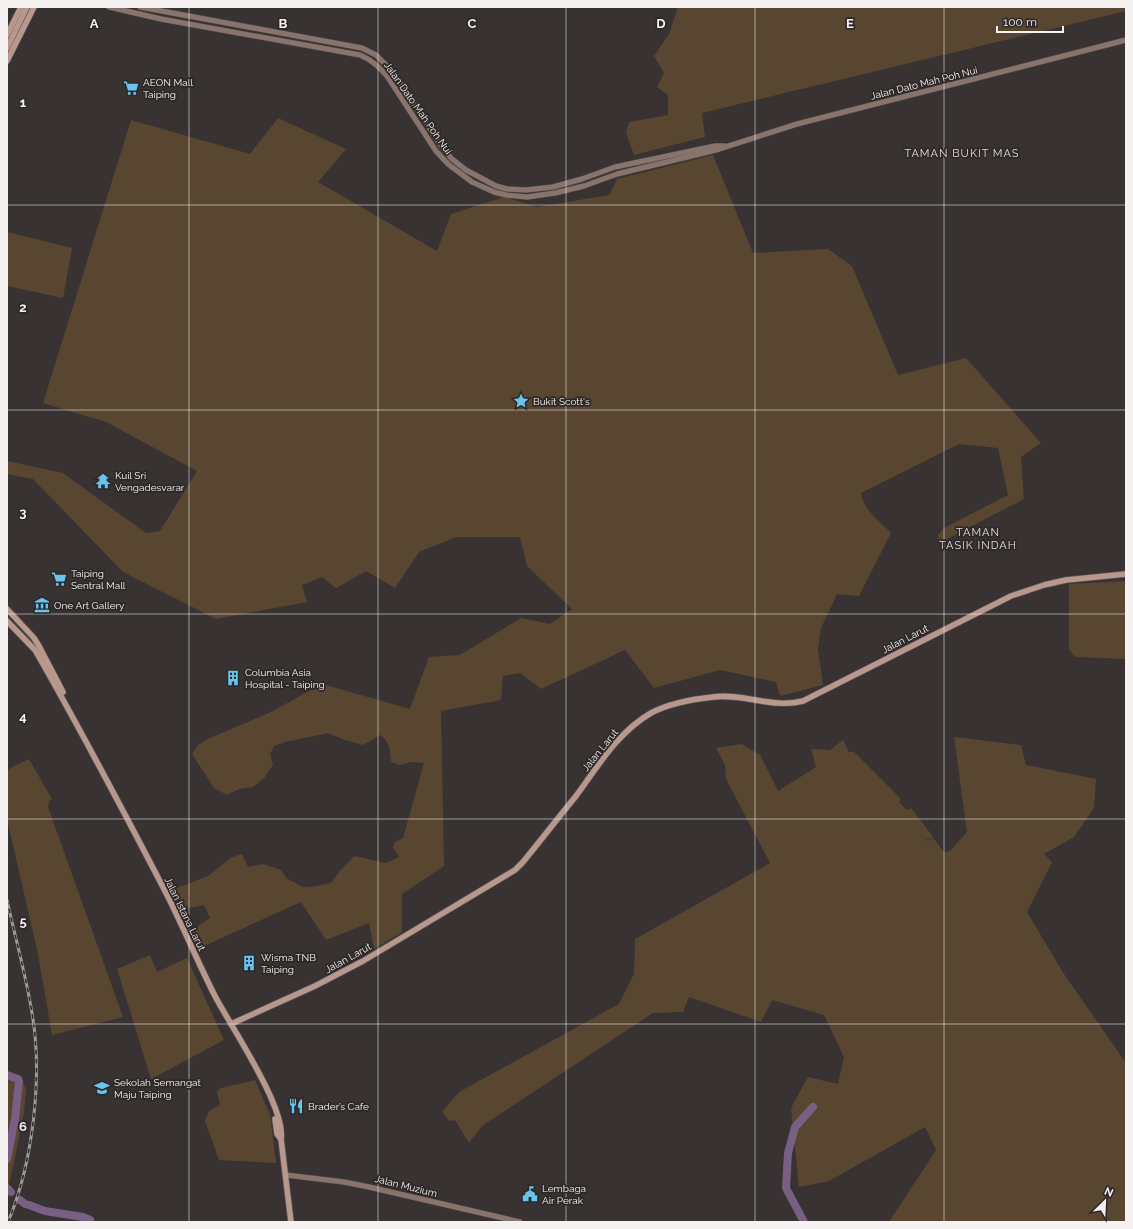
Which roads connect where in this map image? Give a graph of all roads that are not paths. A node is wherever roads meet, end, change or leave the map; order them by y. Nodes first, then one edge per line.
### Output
1 (21, 7) edge
2 (27, 7) edge
3 (34, 7) edge
4 (109, 7) edge
5 (140, 7) edge
6 (7, 35) edge
7 (1126, 40) edge
8 (7, 48) edge
9 (368, 51) junction
10 (365, 57) junction
11 (7, 61) edge
12 (726, 146) junction
13 (1126, 574) edge
14 (7, 609) edge
15 (7, 621) edge
16 (7, 626) edge
17 (24, 640) junction
18 (78, 725) junction
19 (231, 1024) junction
20 (286, 1175) junction
21 (291, 1222) edge
22 (520, 1222) edge

1 - 6 main road
2 - 8 main road
3 - 11 main road
4 - 10 street, Jalan Dato Mah Poh Nui
5 - 9 street, Jalan Dato Mah Poh Nui
7 - 12 street, Jalan Dato Mah Poh Nui
9 - 10 street
9 - 12 street, Jalan Dato Mah Poh Nui
10 - 12 street, Jalan Dato Mah Poh Nui
13 - 19 main road, Jalan Larut
14 - 18 main road, Jalan Istana Larut
15 - 17 main road, Jalan Istana Larut
16 - 17 main road, Jalan Istana Larut
17 - 18 main road, Jalan Istana Larut
18 - 19 main road, Jalan Istana Larut
19 - 20 main road, Jalan Istana Larut
20 - 21 main road, Jalan Istana Larut
20 - 22 street, Jalan Muzium

